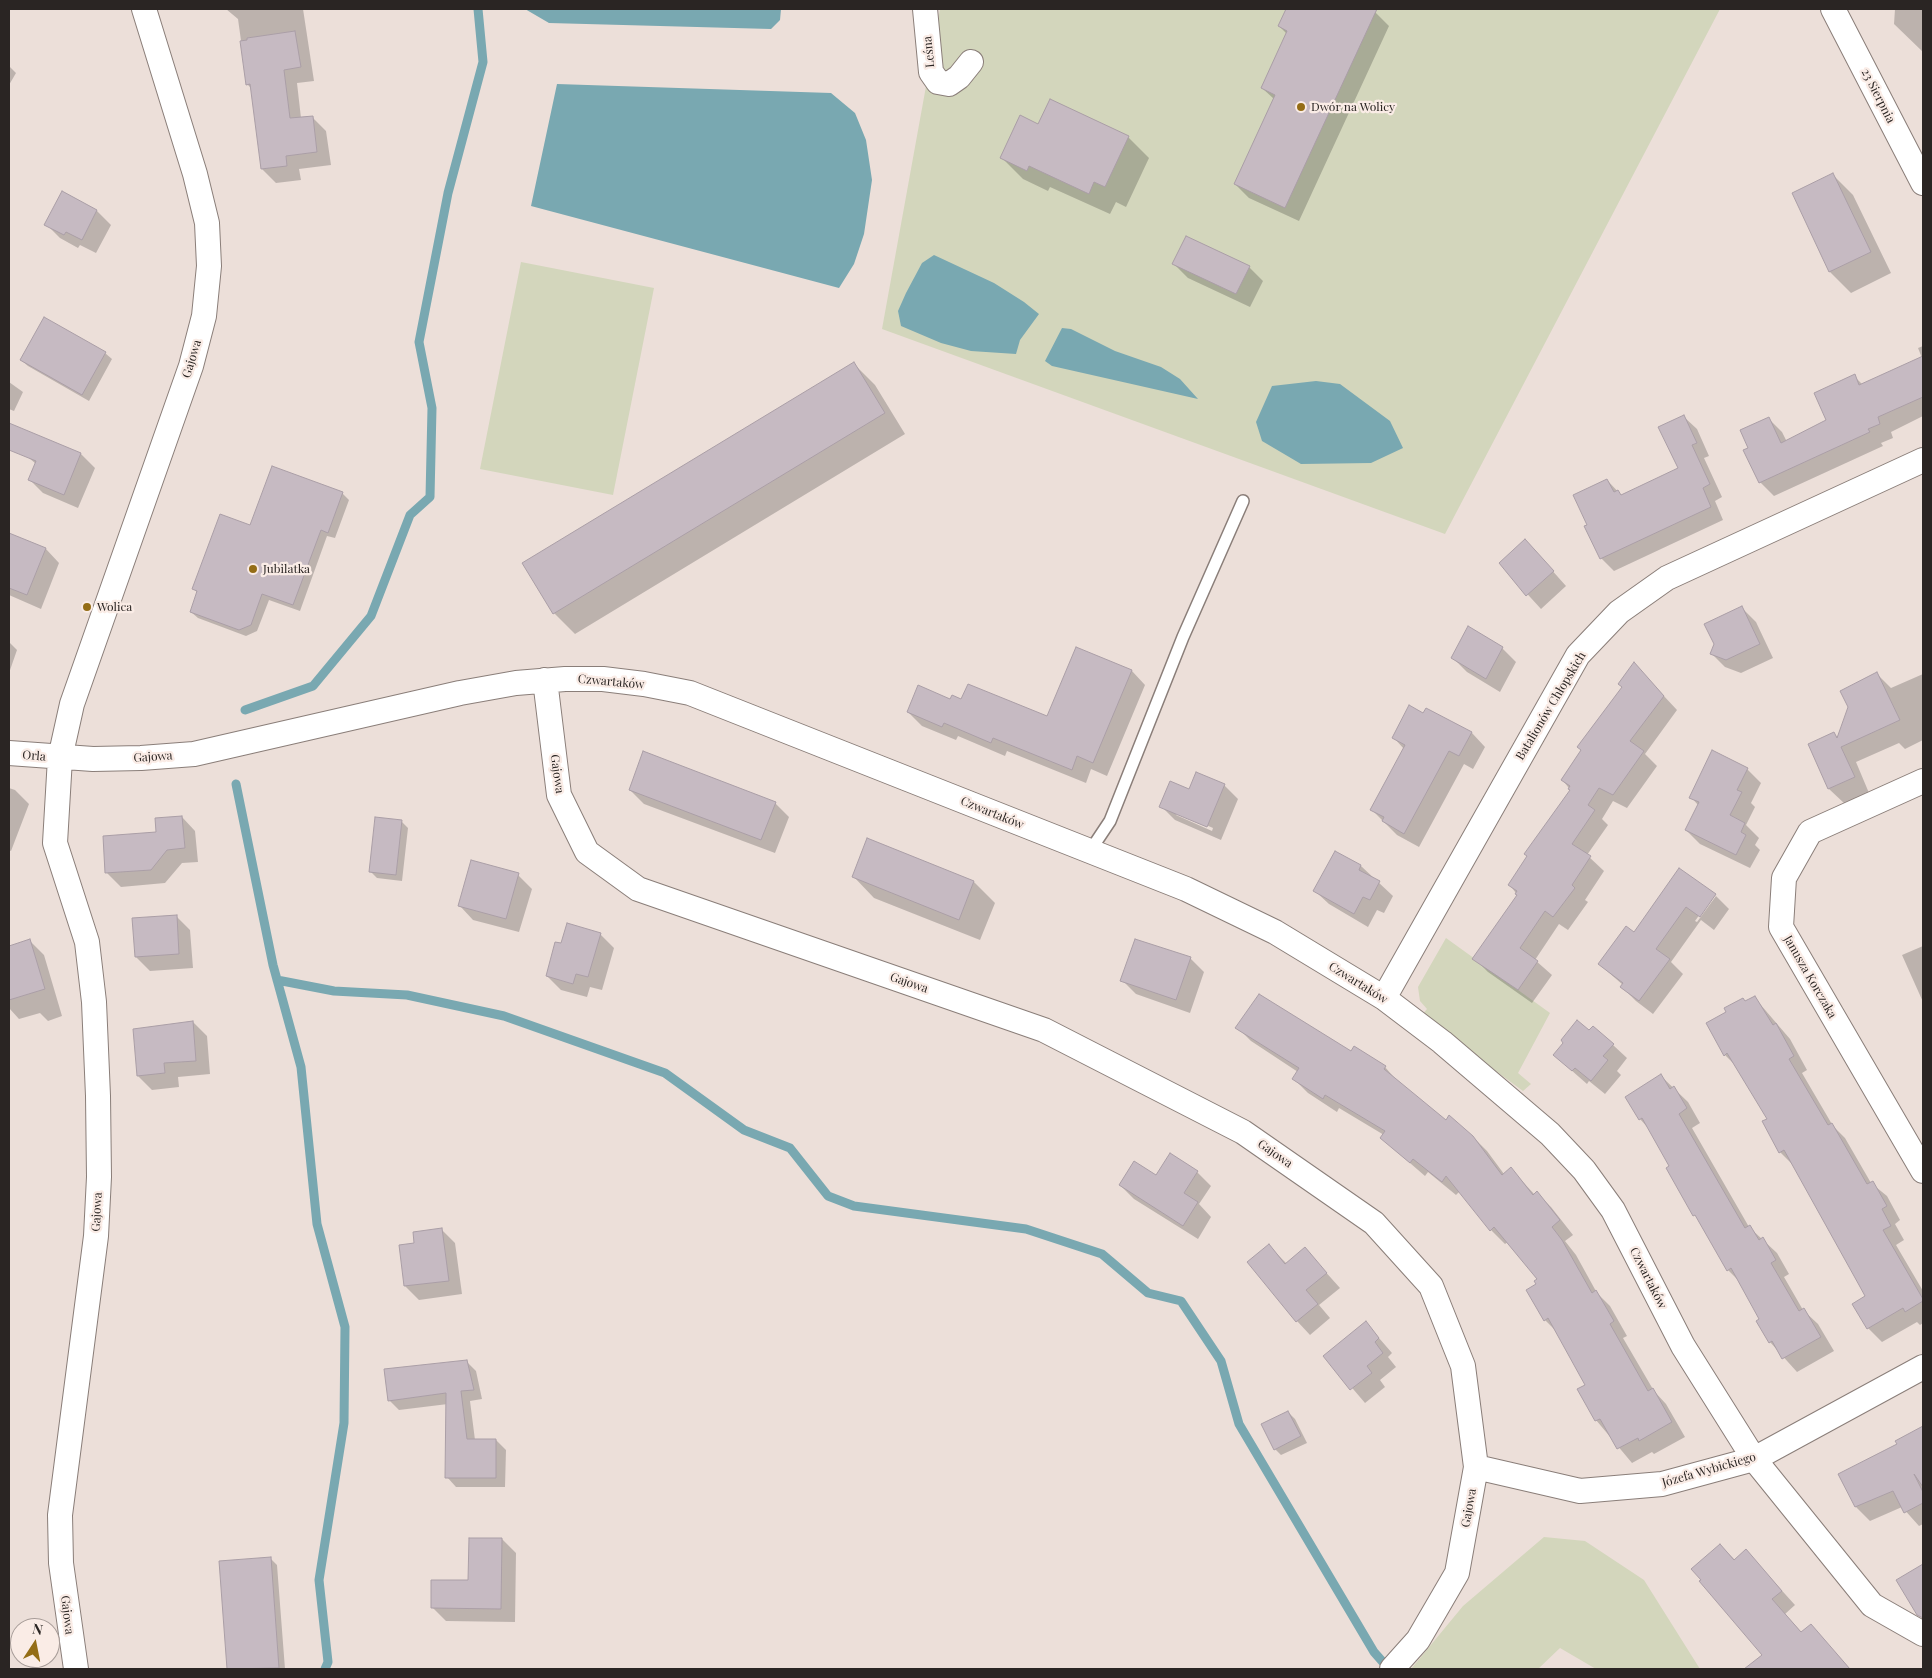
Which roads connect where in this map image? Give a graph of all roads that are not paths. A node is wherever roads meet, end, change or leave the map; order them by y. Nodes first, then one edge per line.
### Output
1 (144, 9) edge
2 (925, 9) edge
3 (1834, 9) edge
4 (971, 62) dead end
5 (1923, 183) edge
6 (1923, 460) edge
7 (1243, 501) dead end
8 (545, 680) junction
9 (9, 753) edge
10 (60, 758) junction
11 (1923, 781) edge
12 (1090, 851) junction
13 (1384, 998) junction
14 (1923, 1171) edge
15 (1923, 1367) edge
16 (1754, 1459) junction
17 (1476, 1467) junction
18 (1923, 1634) edge
19 (1398, 1663) edge
20 (76, 1669) edge

1 - 10 street, Gajowa
2 - 4 street, Leśna
3 - 5 street, 23 Sierpnia
6 - 13 street, Batalionów Chłopskich
7 - 12 lane
8 - 10 street, Gajowa
8 - 12 street, Czwartaków
8 - 17 street, Gajowa
9 - 10 street, Orla
10 - 20 street, Gajowa
11 - 14 street, Janusza Korczaka
12 - 13 street, Czwartaków
13 - 16 street, Czwartaków
15 - 16 street, Józefa Wybickiego
16 - 17 street, Józefa Wybickiego
16 - 18 street, Czwartaków
17 - 19 street, Gajowa

